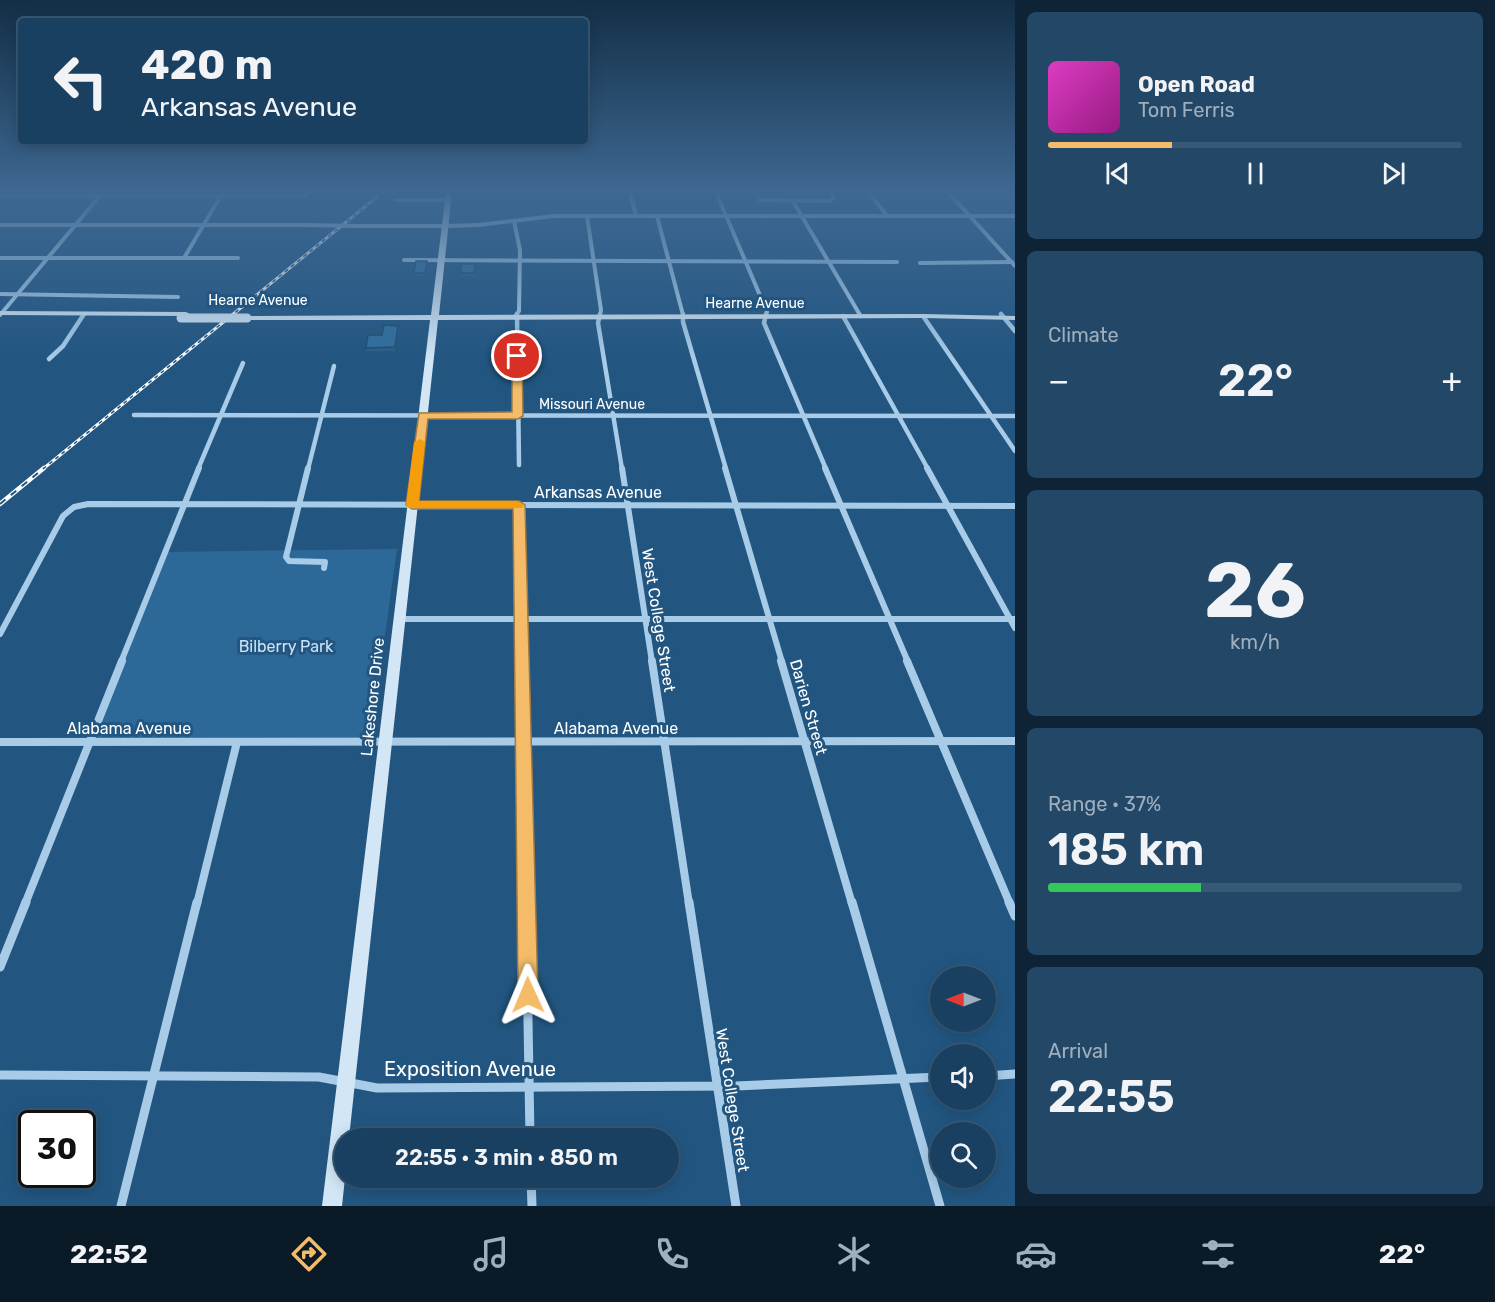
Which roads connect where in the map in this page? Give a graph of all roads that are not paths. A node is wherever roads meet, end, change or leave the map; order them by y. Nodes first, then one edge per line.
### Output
1 (55, 248) edge
2 (190, 248) edge
3 (442, 248) edge
4 (519, 248) edge
5 (592, 248) edge
6 (666, 248) edge
7 (740, 248) edge
8 (821, 248) edge
9 (1000, 248) edge
10 (0, 258) edge
11 (47, 258) junction
12 (184, 258) junction
13 (238, 258) dead end
14 (404, 260) dead end
15 (441, 261) junction
16 (519, 261) junction
17 (594, 261) junction
18 (670, 261) junction
19 (745, 261) junction
20 (828, 261) junction
21 (919, 261) dead end
22 (1013, 263) edge
23 (0, 294) edge
24 (17, 294) junction
25 (178, 297) dead end
26 (1015, 314) edge
27 (0, 315) edge
28 (82, 316) junction
29 (434, 316) junction
30 (516, 316) junction
31 (600, 316) junction
32 (683, 316) junction
33 (765, 316) junction
34 (843, 316) junction
35 (860, 316) junction
36 (922, 316) junction
37 (1003, 316) junction
38 (1015, 318) edge
39 (1015, 331) edge
40 (49, 359) dead end
41 (243, 363) dead end
42 (334, 366) dead end
43 (134, 415) dead end
44 (220, 415) junction
45 (322, 416) junction
46 (423, 416) junction
47 (518, 416) junction
48 (614, 416) junction
49 (711, 416) junction
50 (804, 416) junction
51 (898, 416) junction
52 (991, 416) junction
53 (1015, 416) edge
54 (1015, 451) edge
55 (519, 465) dead end
56 (184, 505) junction
57 (299, 505) junction
58 (412, 505) junction
59 (519, 505) junction
60 (628, 505) junction
61 (737, 505) junction
62 (842, 505) junction
63 (947, 506) junction
64 (1015, 506) edge
65 (324, 568) dead end
66 (399, 619) junction
67 (522, 619) junction
68 (646, 619) junction
69 (770, 619) junction
70 (890, 619) junction
71 (1013, 619) edge
72 (1015, 628) edge
73 (0, 634) edge
74 (237, 741) junction
75 (385, 741) junction
76 (524, 741) junction
77 (664, 741) junction
78 (1015, 741) edge
79 (0, 742) edge
80 (90, 742) junction
81 (805, 742) junction
82 (942, 742) junction
83 (1015, 916) edge
84 (0, 967) edge
85 (1015, 1074) edge
86 (0, 1075) edge
87 (155, 1075) junction
88 (996, 1075) edge
89 (930, 1078) edge
90 (903, 1079) junction
91 (346, 1083) junction
92 (717, 1085) junction
93 (530, 1088) junction
94 (530, 1128) edge
95 (531, 1188) edge
96 (121, 1206) edge
97 (332, 1206) edge
98 (532, 1206) edge
99 (736, 1206) edge
100 (940, 1206) edge

1 - 11 street
2 - 12 street
3 - 15 main road, Lakeshore Drive
4 - 16 street
5 - 17 street, West College Street
6 - 18 street, Darien Street
7 - 19 street
8 - 20 street
9 - 22 street
10 - 11 street
11 - 12 street
11 - 24 street
12 - 13 street
14 - 15 street
15 - 16 street
15 - 29 main road, Lakeshore Drive
16 - 17 street
16 - 30 street
17 - 18 street
17 - 31 street, West College Street
18 - 19 street
18 - 32 street, Darien Street
19 - 20 street
19 - 33 street
20 - 20 street
20 - 35 street
21 - 22 street
23 - 24 street
24 - 25 street
24 - 27 street
26 - 37 main road, Hearne Avenue
27 - 28 main road, Hearne Avenue
28 - 29 main road, Hearne Avenue, bridge
28 - 40 street
29 - 30 main road, Hearne Avenue
29 - 46 main road, Lakeshore Drive
30 - 31 main road, Hearne Avenue
30 - 47 street
31 - 32 main road, Hearne Avenue
31 - 48 street, West College Street
32 - 33 main road, Hearne Avenue
32 - 49 street, Darien Street
33 - 34 main road, Hearne Avenue
33 - 50 street
34 - 35 main road, Hearne Avenue
34 - 51 street
35 - 36 main road, Hearne Avenue
36 - 37 main road, Hearne Avenue
36 - 52 street
37 - 38 main road, Hearne Avenue
37 - 39 street
41 - 44 street
42 - 45 street
43 - 44 street, Missouri Avenue
44 - 45 street, Missouri Avenue
44 - 56 street
45 - 46 street, Missouri Avenue
45 - 57 street
46 - 47 street, Missouri Avenue
46 - 58 main road, Lakeshore Drive
47 - 48 street, Missouri Avenue
47 - 55 street
48 - 49 street, Missouri Avenue
48 - 60 street, West College Street
49 - 50 street, Missouri Avenue
49 - 61 street, Darien Street
50 - 51 street, Missouri Avenue
50 - 62 street
51 - 52 street, Missouri Avenue
51 - 63 street
52 - 53 street, Missouri Avenue
52 - 54 street
56 - 57 street, Arkansas Avenue
56 - 73 street, Arkansas Avenue
56 - 80 street
57 - 58 street, Arkansas Avenue
57 - 65 street
58 - 59 street, Arkansas Avenue
58 - 66 main road, Lakeshore Drive
59 - 60 street, Arkansas Avenue
59 - 67 street
60 - 61 street, Arkansas Avenue
60 - 68 street, West College Street
61 - 62 street, Arkansas Avenue
61 - 69 street, Darien Street
62 - 63 street, Arkansas Avenue
62 - 70 street
63 - 64 street, Arkansas Avenue
63 - 71 street
66 - 67 street
66 - 75 main road, Lakeshore Drive
67 - 68 street
67 - 76 street
68 - 69 street
68 - 77 street, West College Street
69 - 70 street
69 - 81 street, Darien Street
70 - 71 street
70 - 82 street
71 - 72 street
74 - 75 street, Alabama Avenue
74 - 80 street, Alabama Avenue
74 - 87 street
75 - 76 street, Alabama Avenue
75 - 91 main road, Lakeshore Drive
76 - 77 street, Alabama Avenue
76 - 93 street
77 - 81 street, Alabama Avenue
77 - 92 street, West College Street
78 - 82 street, Alabama Avenue
79 - 80 street, Alabama Avenue
80 - 84 street
81 - 82 street, Alabama Avenue
81 - 90 street, Darien Street
82 - 83 street
85 - 88 street
86 - 87 street, Exposition Avenue
87 - 91 street, Exposition Avenue
87 - 96 street
89 - 90 street, Exposition Avenue
90 - 92 street, Exposition Avenue
90 - 100 street, Darien Street
91 - 93 street, Exposition Avenue
91 - 97 main road, Lakeshore Drive
92 - 93 street, Exposition Avenue
92 - 99 street, West College Street
93 - 94 street
95 - 98 street

